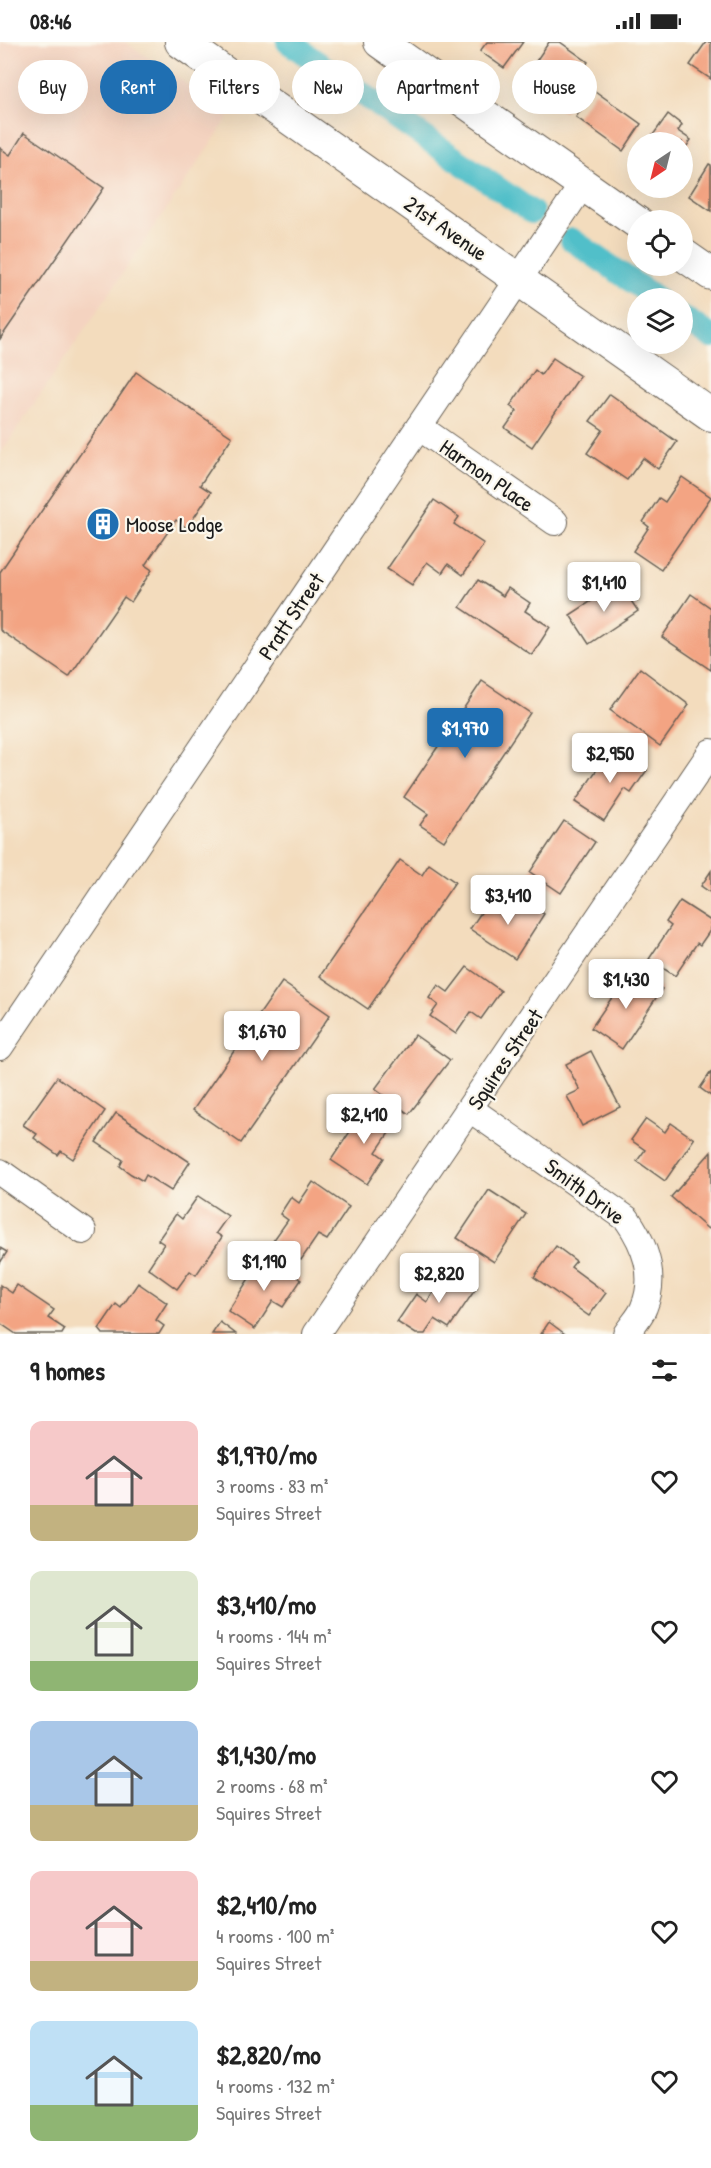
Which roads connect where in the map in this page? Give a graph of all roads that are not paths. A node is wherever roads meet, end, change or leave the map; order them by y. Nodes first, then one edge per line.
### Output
1 (181, 42) edge
2 (380, 42) edge
3 (583, 184) junction
4 (627, 215) edge
5 (693, 262) edge
6 (711, 274) edge
7 (518, 279) junction
8 (711, 415) edge
9 (419, 427) junction
10 (555, 522) dead end
11 (711, 752) edge
12 (0, 1047) edge
13 (470, 1109) junction
14 (0, 1172) edge
15 (83, 1231) dead end
16 (316, 1334) edge
17 (626, 1334) edge

1 - 7 street, 21st Avenue
2 - 3 street
3 - 4 street
3 - 7 street, Pratt Street
5 - 6 street
7 - 8 street, 21st Avenue
7 - 9 street, Pratt Street
9 - 10 street, Harmon Place
9 - 12 street, Pratt Street
11 - 13 street, Squires Street
13 - 16 street, Squires Street
13 - 17 street, Smith Drive
14 - 15 street

